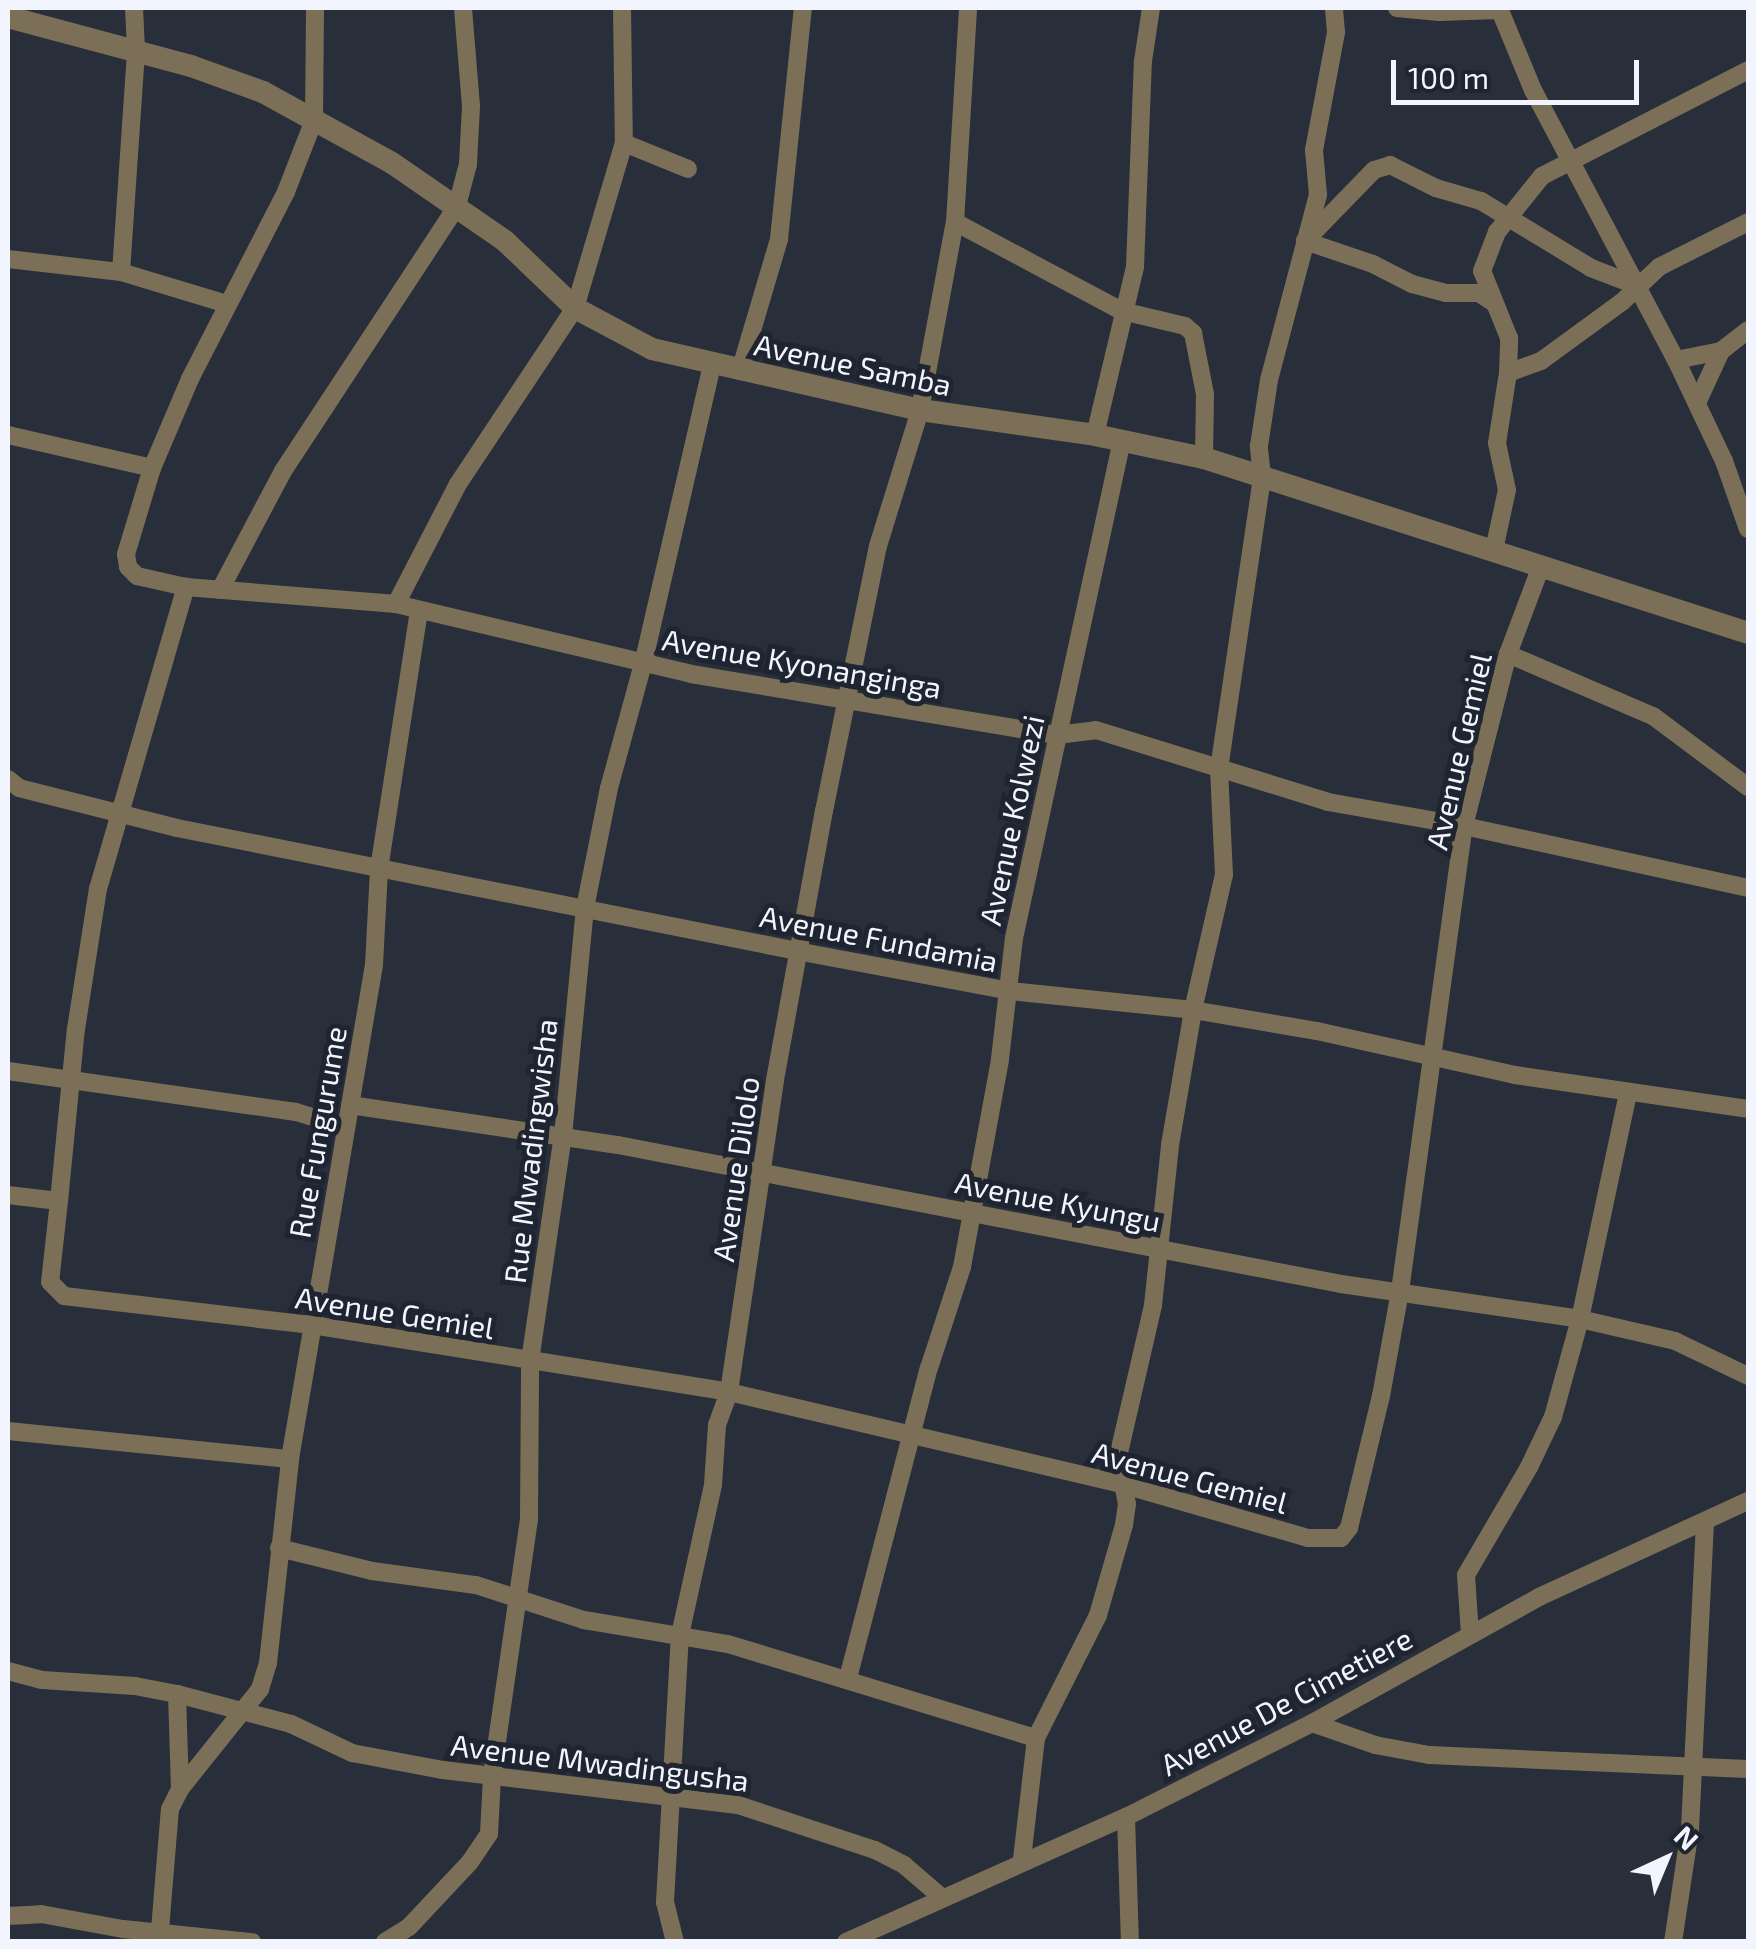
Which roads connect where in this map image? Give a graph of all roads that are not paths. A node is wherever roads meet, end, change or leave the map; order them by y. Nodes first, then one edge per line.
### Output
1 (134, 8) edge
2 (315, 8) edge
3 (464, 8) edge
4 (622, 8) edge
5 (803, 8) edge
6 (968, 8) edge
7 (1150, 8) edge
8 (1334, 8) edge
9 (1397, 8) edge
10 (1499, 9) edge
11 (8, 17) edge
12 (136, 50) junction
13 (1748, 70) edge
14 (314, 120) junction
15 (624, 143) junction
16 (1571, 160) junction
17 (688, 169) dead end
18 (456, 206) junction
19 (1508, 216) junction
20 (955, 222) junction
21 (1748, 222) edge
22 (1305, 240) junction
23 (8, 259) edge
24 (120, 272) junction
25 (1635, 286) junction
26 (227, 304) junction
27 (1495, 304) junction
28 (575, 308) junction
29 (1122, 310) junction
30 (1748, 330) edge
31 (1721, 352) junction
32 (1676, 360) junction
33 (712, 364) junction
34 (740, 371) junction
35 (1508, 373) junction
36 (1697, 403) junction
37 (920, 410) junction
38 (8, 435) edge
39 (1095, 435) junction
40 (1122, 440) junction
41 (1204, 458) junction
42 (152, 468) junction
43 (1262, 477) junction
44 (1741, 490) edge
45 (1748, 529) edge
46 (1494, 550) junction
47 (1541, 566) junction
48 (186, 587) junction
49 (220, 590) junction
50 (396, 604) junction
51 (420, 610) junction
52 (1748, 633) edge
53 (1508, 654) junction
54 (643, 664) junction
55 (848, 698) junction
56 (1057, 734) junction
57 (1219, 769) junction
58 (11, 787) edge
59 (1748, 787) edge
60 (120, 814) junction
61 (1464, 826) junction
62 (379, 869) junction
63 (1748, 888) edge
64 (585, 908) junction
65 (802, 952) junction
66 (1010, 992) junction
67 (1193, 1010) junction
68 (1429, 1054) junction
69 (8, 1071) edge
70 (74, 1080) junction
71 (1628, 1092) junction
72 (350, 1105) junction
73 (1748, 1108) edge
74 (346, 1127) junction
75 (562, 1136) junction
76 (764, 1172) junction
77 (8, 1195) edge
78 (59, 1201) junction
79 (969, 1213) junction
80 (1162, 1249) junction
81 (1400, 1291) junction
82 (1580, 1318) junction
83 (312, 1325) junction
84 (530, 1361) junction
85 (1748, 1376) edge
86 (729, 1392) junction
87 (8, 1431) edge
88 (912, 1438) junction
89 (290, 1460) junction
90 (1121, 1484) junction
91 (1748, 1501) edge
92 (1705, 1524) junction
93 (279, 1548) junction
94 (520, 1600) junction
95 (1470, 1634) junction
96 (680, 1635) junction
97 (8, 1671) edge
98 (848, 1678) junction
99 (177, 1694) junction
100 (241, 1713) junction
101 (1312, 1723) junction
102 (1036, 1738) junction
103 (1692, 1764) junction
104 (1748, 1769) edge
105 (492, 1776) junction
106 (180, 1789) junction
107 (669, 1794) junction
108 (1126, 1817) junction
109 (1022, 1860) junction
110 (940, 1896) junction
111 (8, 1916) edge
112 (411, 1934) edge
113 (121, 1935) edge
114 (159, 1937) edge
115 (252, 1942) edge
116 (385, 1942) edge
117 (675, 1942) edge
118 (846, 1942) edge
119 (1130, 1942) edge
120 (1673, 1942) edge

1 - 12 street
2 - 14 street
3 - 18 street
4 - 15 street
5 - 34 street
6 - 20 street, Avenue Dilolo
7 - 29 street
8 - 22 street
9 - 10 street
10 - 16 street
11 - 12 street, Avenue Samba
12 - 14 street, Avenue Samba
12 - 24 street
13 - 16 street
14 - 18 street, Avenue Samba
14 - 26 street
15 - 17 street
15 - 28 street
16 - 19 street
16 - 25 street
18 - 28 street, Avenue Samba
18 - 49 street
19 - 22 street
19 - 25 street
19 - 27 street
20 - 29 street
20 - 37 street, Avenue Dilolo
21 - 25 street
22 - 27 street
22 - 43 street
23 - 24 street
24 - 26 street
25 - 32 street
25 - 35 street
26 - 42 street
27 - 35 street
28 - 33 street, Avenue Samba
28 - 50 street
29 - 39 street
29 - 41 street
30 - 31 street
31 - 32 street
31 - 36 street
32 - 36 street
33 - 34 street, Avenue Samba
33 - 54 street, Rue Mwadingwisha
34 - 37 street, Avenue Samba
35 - 46 street
36 - 44 street
37 - 39 street, Avenue Samba
37 - 55 street, Avenue Dilolo
38 - 42 street
39 - 40 street, Avenue Samba
40 - 41 street, Avenue Samba
40 - 56 street, Avenue Kolwezi
41 - 43 street, Avenue Samba
42 - 48 street, Avenue Kyonanginga
43 - 46 street, Avenue Samba
43 - 57 street
44 - 45 street
46 - 47 street, Avenue Samba
47 - 52 street, Avenue Samba
47 - 53 street, Avenue Gemiel
48 - 49 street, Avenue Kyonanginga
48 - 60 street
49 - 50 street, Avenue Kyonanginga
50 - 51 street, Avenue Kyonanginga
51 - 54 street, Avenue Kyonanginga
51 - 62 street, Rue Fungurume
53 - 59 street
53 - 61 street, Avenue Gemiel
54 - 55 street, Avenue Kyonanginga
54 - 64 street, Rue Mwadingwisha
55 - 56 street, Avenue Kyonanginga
55 - 65 street, Avenue Dilolo
56 - 57 street, Avenue Kyonanginga
56 - 66 street, Avenue Kolwezi
57 - 61 street, Avenue Kyonanginga
57 - 67 street
58 - 60 street, Avenue Fundamia
60 - 62 street, Avenue Fundamia
60 - 70 street
61 - 63 street, Avenue Kyonanginga
61 - 68 street, Avenue Gemiel
62 - 64 street, Avenue Fundamia
62 - 72 street, Rue Fungurume
64 - 65 street, Avenue Fundamia
64 - 75 street, Rue Mwadingwisha
65 - 66 street, Avenue Fundamia
65 - 76 street, Avenue Dilolo
66 - 67 street, Avenue Fundamia
66 - 79 street, Avenue Kolwezi
67 - 68 street, Avenue Fundamia
67 - 80 street
68 - 71 street, Avenue Fundamia
68 - 81 street, Avenue Gemiel
69 - 70 street
70 - 74 street
70 - 78 street
71 - 73 street, Avenue Fundamia
71 - 82 street
72 - 74 street, Rue Fungurume
72 - 75 street, Avenue Kyungu
74 - 83 street, Rue Fungurume
75 - 76 street, Avenue Kyungu
75 - 84 street, Rue Mwadingwisha
76 - 79 street, Avenue Kyungu
76 - 86 street, Avenue Dilolo
77 - 78 street
78 - 83 street, Avenue Gemiel
79 - 80 street, Avenue Kyungu
79 - 88 street, Avenue Kolwezi
80 - 81 street, Avenue Kyungu
80 - 90 street
81 - 82 street, Avenue Kyungu
81 - 90 street, Avenue Gemiel
82 - 85 street, Avenue Kyungu
82 - 95 street
83 - 84 street, Avenue Gemiel
83 - 89 street, Rue Fungurume
84 - 86 street, Avenue Gemiel
84 - 94 street, Rue Mwadingwisha
86 - 88 street, Avenue Gemiel
86 - 96 street, Avenue Dilolo
87 - 89 street
88 - 90 street, Avenue Gemiel
88 - 98 street, Avenue Kolwezi
89 - 93 street, Rue Fungurume
90 - 102 street
91 - 92 street, Avenue De Cimetiere
92 - 95 street, Avenue De Cimetiere
92 - 103 street
93 - 94 street
93 - 100 street, Rue Fungurume
94 - 96 street
94 - 105 street, Rue Mwadingwisha
95 - 101 street, Avenue De Cimetiere
96 - 98 street
96 - 107 street, Avenue Dilolo
97 - 99 street, Avenue Mwadingusha
98 - 102 street
99 - 100 street, Avenue Mwadingusha
99 - 106 street
100 - 105 street, Avenue Mwadingusha
100 - 106 street, Rue Fungurume
101 - 103 street
101 - 108 street, Avenue De Cimetiere
102 - 109 street
103 - 104 street
103 - 120 street
105 - 107 street, Avenue Mwadingusha
105 - 112 street, Rue Mwadingwisha
106 - 114 street, Rue Fungurume
107 - 110 street, Avenue Mwadingusha
107 - 117 street, Avenue Dilolo
108 - 109 street, Avenue De Cimetiere
108 - 119 street
109 - 110 street, Avenue De Cimetiere
110 - 118 street, Avenue De Cimetiere
111 - 113 street
112 - 116 street, Rue Mwadingwisha
113 - 114 street
114 - 115 street

